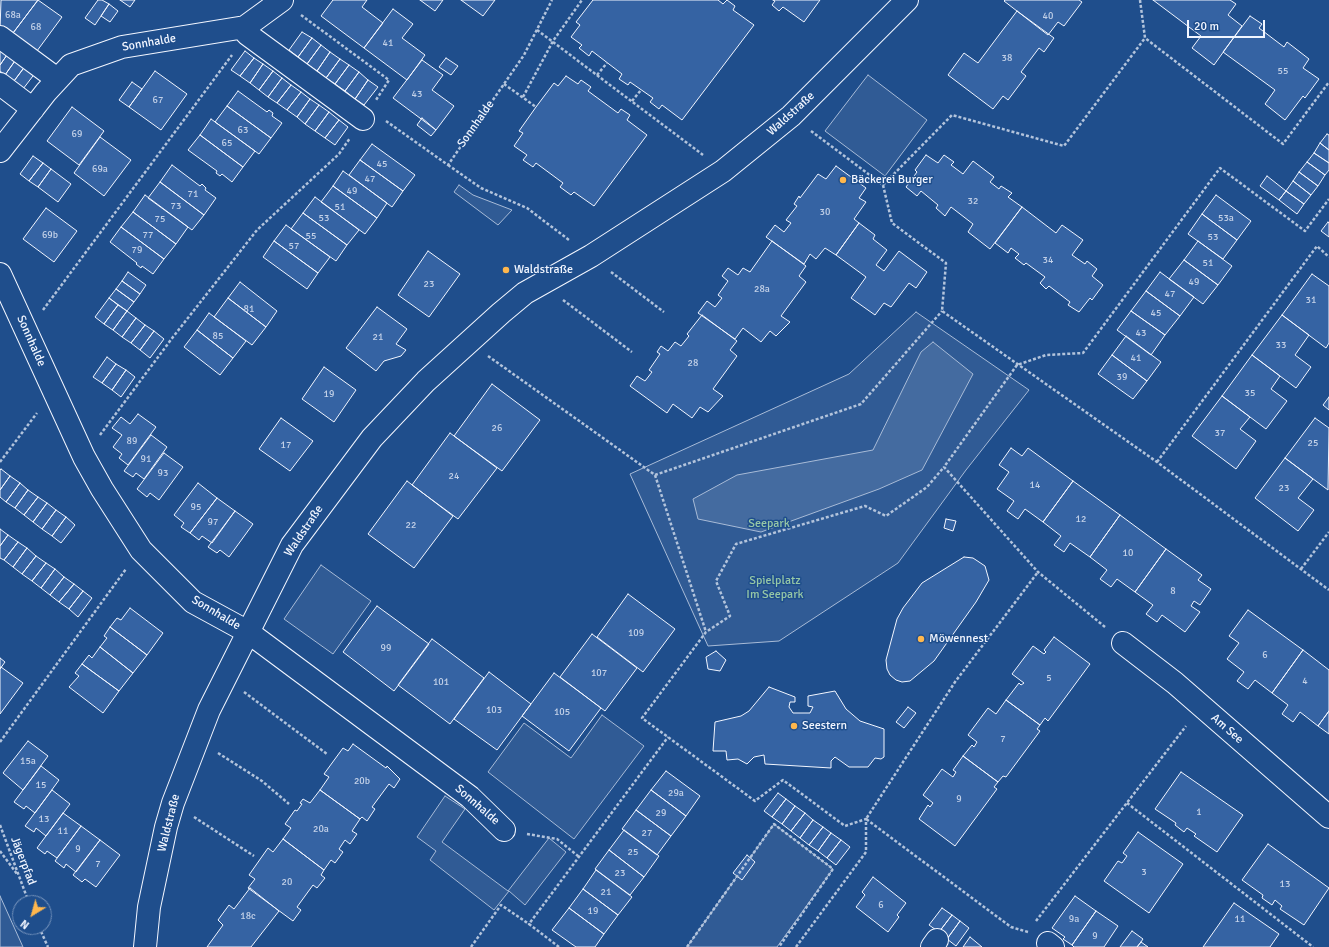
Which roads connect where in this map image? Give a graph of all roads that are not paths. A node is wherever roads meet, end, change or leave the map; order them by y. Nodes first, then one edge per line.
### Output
1 (282, 0) edge
2 (907, 0) edge
3 (246, 30) junction
4 (0, 37) edge
5 (57, 79) junction
6 (0, 84) edge
7 (33, 108) junction
8 (372, 118) road end
9 (2, 145) edge
10 (0, 274) edge
11 (248, 632) junction
12 (1124, 643) road end
13 (1329, 817) edge
14 (504, 830) road end
15 (145, 947) edge

1 - 3 street, Sonnhalde
2 - 11 street, Waldstraße
3 - 5 street, Sonnhalde
3 - 8 street
4 - 5 street
5 - 7 street, Sonnhalde
6 - 7 street
7 - 9 street, Sonnhalde
10 - 11 street, Sonnhalde
11 - 14 street, Sonnhalde
11 - 15 street, Waldstraße
12 - 13 street, Am See

